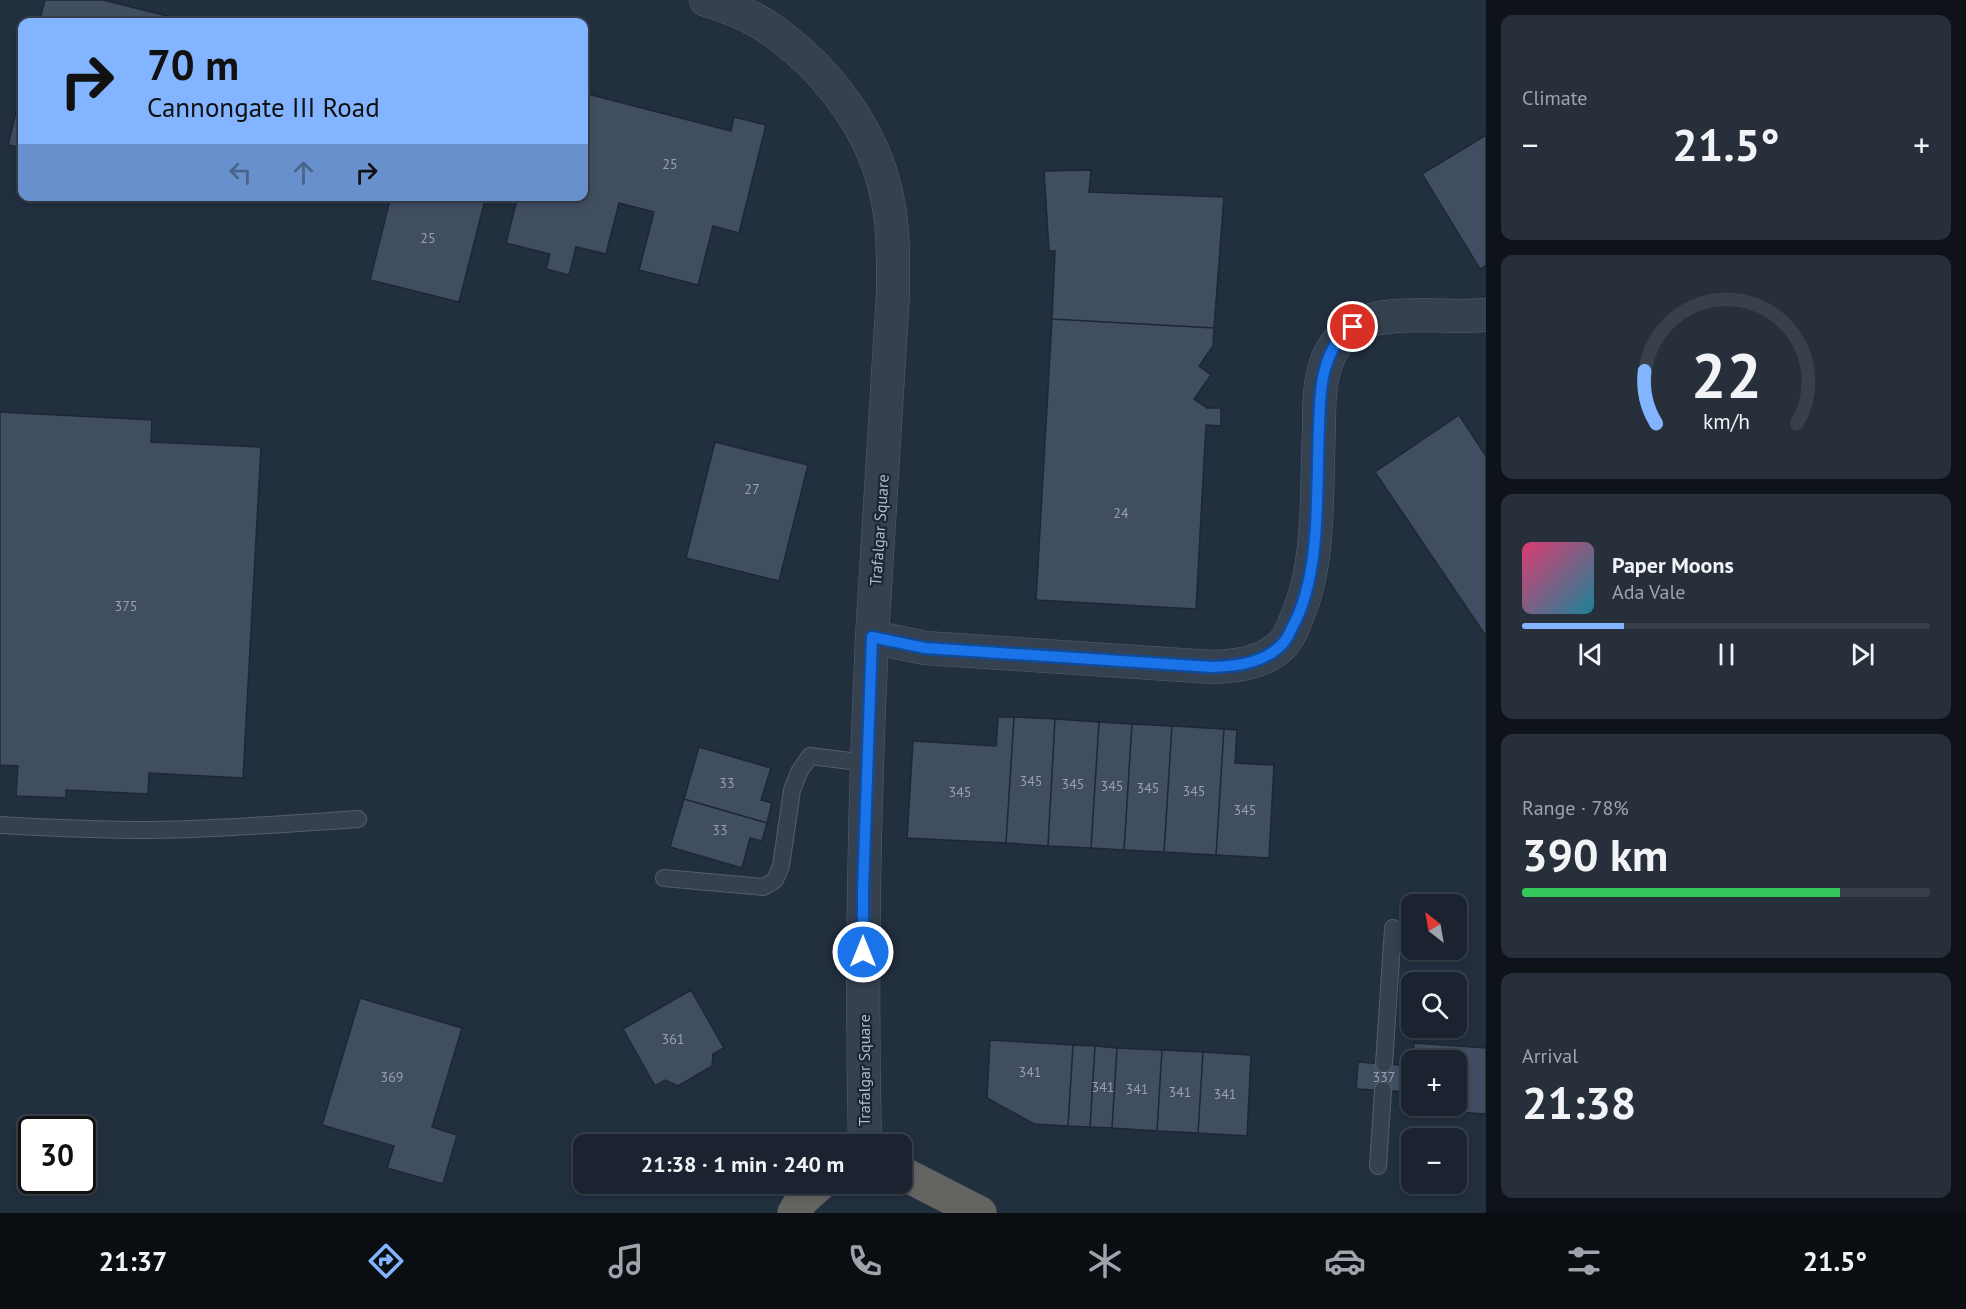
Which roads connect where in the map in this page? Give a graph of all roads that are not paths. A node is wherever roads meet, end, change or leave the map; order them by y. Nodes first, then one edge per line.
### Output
1 (706, 0) edge
2 (1486, 315) edge
3 (872, 637) junction
4 (867, 763) junction
5 (358, 819) dead end
6 (0, 825) edge
7 (664, 878) dead end
8 (1393, 928) dead end
9 (1384, 1064) dead end
10 (1383, 1090) dead end
11 (865, 1134) edge
12 (1378, 1166) dead end
13 (912, 1178) edge
14 (809, 1194) edge
15 (794, 1213) edge
16 (980, 1213) edge

1 - 3 street, Trafalgar Square
2 - 3 street
3 - 4 street, Trafalgar Square
4 - 7 lane
4 - 11 street, Trafalgar Square
5 - 6 lane
8 - 9 lane
10 - 12 lane
13 - 16 highway
14 - 15 highway

